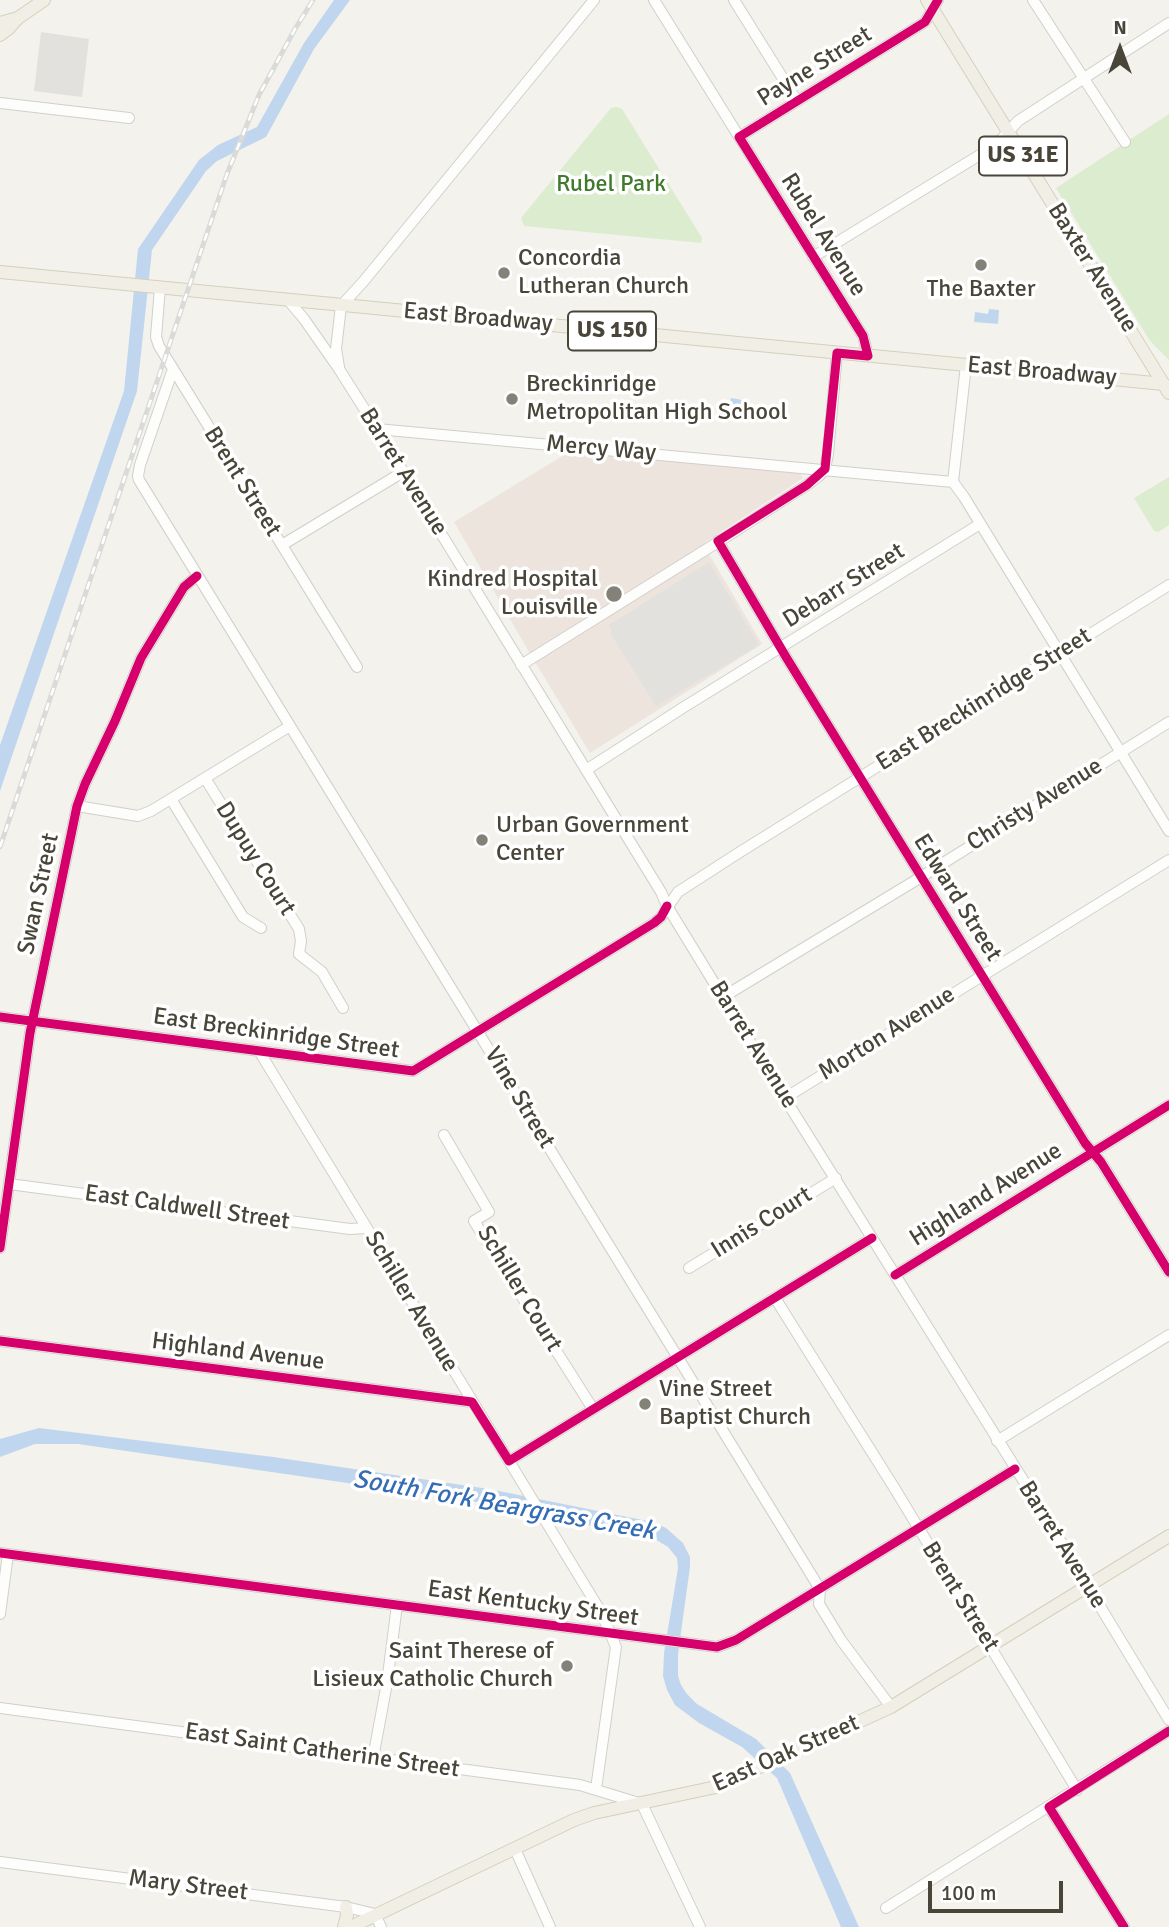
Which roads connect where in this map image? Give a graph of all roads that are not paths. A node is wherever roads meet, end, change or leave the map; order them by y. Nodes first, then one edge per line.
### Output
1 (44, 0) edge
2 (594, 0) edge
3 (654, 0) edge
4 (734, 0) edge
5 (1033, 0) edge
6 (933, 3) edge
7 (18, 18) junction
8 (0, 23) edge
9 (1169, 23) edge
10 (0, 35) edge
11 (1084, 79) junction
12 (797, 101) junction
13 (0, 103) edge
14 (129, 118) dead end
15 (1009, 132) junction
16 (739, 137) junction
17 (1125, 142) dead end
18 (813, 257) junction
19 (0, 272) edge
20 (155, 287) junction
21 (288, 300) junction
22 (341, 306) junction
23 (837, 353) junction
24 (869, 356) junction
25 (966, 365) junction
26 (173, 369) junction
27 (339, 369) junction
28 (1167, 389) edge
29 (377, 429) junction
30 (825, 469) junction
31 (403, 472) junction
32 (953, 482) junction
33 (980, 524) junction
34 (718, 541) junction
35 (282, 545) junction
36 (197, 576) junction
37 (1169, 585) edge
38 (781, 648) junction
39 (1059, 653) junction
40 (521, 664) junction
41 (356, 667) dead end
42 (1169, 722) edge
43 (290, 726) junction
44 (1120, 752) junction
45 (586, 770) junction
46 (860, 777) junction
47 (205, 778) junction
48 (171, 799) junction
49 (77, 806) junction
50 (1169, 831) edge
51 (1169, 860) edge
52 (922, 876) junction
53 (667, 906) junction
54 (261, 928) dead end
55 (982, 975) junction
56 (723, 997) junction
57 (343, 1008) dead end
58 (0, 1017) edge
59 (32, 1021) junction
60 (478, 1032) junction
61 (259, 1051) junction
62 (785, 1098) junction
63 (1169, 1105) edge
64 (444, 1135) dead end
65 (1093, 1152) junction
66 (836, 1178) junction
67 (9, 1184) junction
68 (366, 1228) junction
69 (872, 1238) junction
70 (0, 1248) edge
71 (689, 1268) dead end
72 (1169, 1272) edge
73 (895, 1275) junction
74 (775, 1298) junction
75 (1169, 1335) edge
76 (0, 1341) edge
77 (677, 1357) junction
78 (472, 1402) junction
79 (593, 1409) junction
80 (997, 1441) junction
81 (509, 1461) junction
82 (1015, 1469) junction
83 (918, 1528) junction
84 (1169, 1536) edge
85 (4, 1553) edge
86 (1087, 1586) junction
87 (820, 1589) junction
88 (397, 1605) junction
89 (0, 1614) edge
90 (611, 1633) junction
91 (991, 1646) junction
92 (891, 1707) junction
93 (0, 1708) edge
94 (1169, 1720) edge
95 (1169, 1731) edge
96 (373, 1758) junction
97 (596, 1789) junction
98 (1077, 1790) junction
99 (642, 1804) junction
100 (1049, 1807) junction
101 (515, 1849) junction
102 (0, 1863) edge
103 (346, 1907) junction
104 (886, 1908) dead end
105 (375, 1914) junction
106 (344, 1927) edge
107 (351, 1927) edge
108 (381, 1927) edge
109 (550, 1927) edge
110 (700, 1927) edge
111 (1124, 1927) edge

1 - 7 main road
2 - 22 street
3 - 16 street, Rubel Avenue
4 - 12 street
5 - 11 street
6 - 12 street, Payne Street
6 - 15 main road, Baxter Avenue / US 31E
7 - 8 main road
7 - 10 main road
9 - 11 street
11 - 15 street
11 - 17 street
12 - 16 street, Payne Street
13 - 14 street
15 - 18 street
15 - 28 main road, Baxter Avenue / US 31E
16 - 18 street, Rubel Avenue
18 - 24 street, Rubel Avenue
19 - 20 main road, East Broadway / US 150
20 - 21 main road, East Broadway / US 150
20 - 26 street, Brent Street
21 - 22 main road, East Broadway / US 150
21 - 27 street, Barret Avenue
22 - 23 main road, East Broadway / US 150
22 - 27 street
23 - 24 main road, East Broadway / US 150
23 - 30 street
24 - 25 main road, East Broadway / US 150
25 - 28 main road, East Broadway / US 150
25 - 32 street
26 - 35 street, Brent Street
26 - 36 street, Vine Street
27 - 29 street, Barret Avenue
29 - 30 street, Mercy Way
29 - 31 street, Barret Avenue
30 - 32 street, Mercy Way
30 - 34 street
31 - 35 street
31 - 40 street, Barret Avenue
32 - 33 street
33 - 38 street, Debarr Street
33 - 39 street
34 - 38 street, Edward Street
34 - 40 street
35 - 41 street, Brent Street
36 - 43 street, Vine Street
36 - 49 street, Swan Street
37 - 39 street, East Breckinridge Street
38 - 45 street, Debarr Street
38 - 46 street, Edward Street
39 - 44 street
39 - 46 street, East Breckinridge Street
40 - 45 street, Barret Avenue
42 - 44 street, Christy Avenue
43 - 47 street
43 - 60 street, Vine Street
44 - 50 street
44 - 52 street, Christy Avenue
45 - 53 street, Barret Avenue
46 - 52 street, Edward Street
46 - 53 street, East Breckinridge Street
47 - 48 street
47 - 57 street, Dupuy Court
48 - 49 street
48 - 54 street
49 - 59 street, Swan Street
51 - 55 street, Morton Avenue
52 - 55 street, Edward Street
52 - 56 street, Christy Avenue
53 - 56 street, Barret Avenue
53 - 60 street, East Breckinridge Street
55 - 62 street, Morton Avenue
55 - 65 street, Edward Street
56 - 62 street, Barret Avenue
58 - 59 street, East Breckinridge Street
59 - 61 street, East Breckinridge Street
59 - 67 street, Swan Street
60 - 61 street, East Breckinridge Street
60 - 77 street, Vine Street
61 - 68 street, Schiller Avenue
62 - 66 street, Barret Avenue
63 - 65 street, Highland Avenue
64 - 79 street, Schiller Court
65 - 72 street, Edward Street
65 - 73 street, Highland Avenue
66 - 69 street, Barret Avenue
66 - 71 street, Innis Court
67 - 68 street, East Caldwell Street
67 - 70 street, Swan Street
68 - 78 street, Schiller Avenue
69 - 73 street, Barret Avenue
69 - 74 street, Highland Avenue
73 - 80 street, Barret Avenue
74 - 77 street, Highland Avenue
74 - 83 street, Brent Street
75 - 80 street
76 - 78 street, Highland Avenue
77 - 79 street, Highland Avenue
77 - 87 street, Vine Street
78 - 81 street, Schiller Avenue
79 - 81 street, Highland Avenue
80 - 82 street, Barret Avenue
81 - 90 street, Schiller Avenue
82 - 83 street, East Kentucky Street
82 - 86 street, Barret Avenue
83 - 87 street, East Kentucky Street
83 - 91 street, Brent Street
84 - 86 main road, East Oak Street
85 - 88 street, East Kentucky Street
85 - 89 street
86 - 91 main road, East Oak Street
86 - 94 street, Barret Avenue
87 - 90 street, East Kentucky Street
87 - 92 street, Vine Street
88 - 90 street, East Kentucky Street
88 - 96 street
90 - 97 street, Schiller Avenue
91 - 92 main road, East Oak Street
91 - 98 street, Brent Street
92 - 99 main road, East Oak Street
93 - 96 street, East Saint Catherine Street
95 - 98 street
96 - 97 street, East Saint Catherine Street
97 - 99 street, East Saint Catherine Street
98 - 100 street
99 - 101 main road, East Oak Street
99 - 110 street
100 - 104 street
100 - 111 street
101 - 105 main road, East Oak Street
101 - 109 street
102 - 103 street, Mary Street
103 - 105 street, Mary Street
103 - 106 main road
105 - 107 main road, East Oak Street
105 - 108 street

